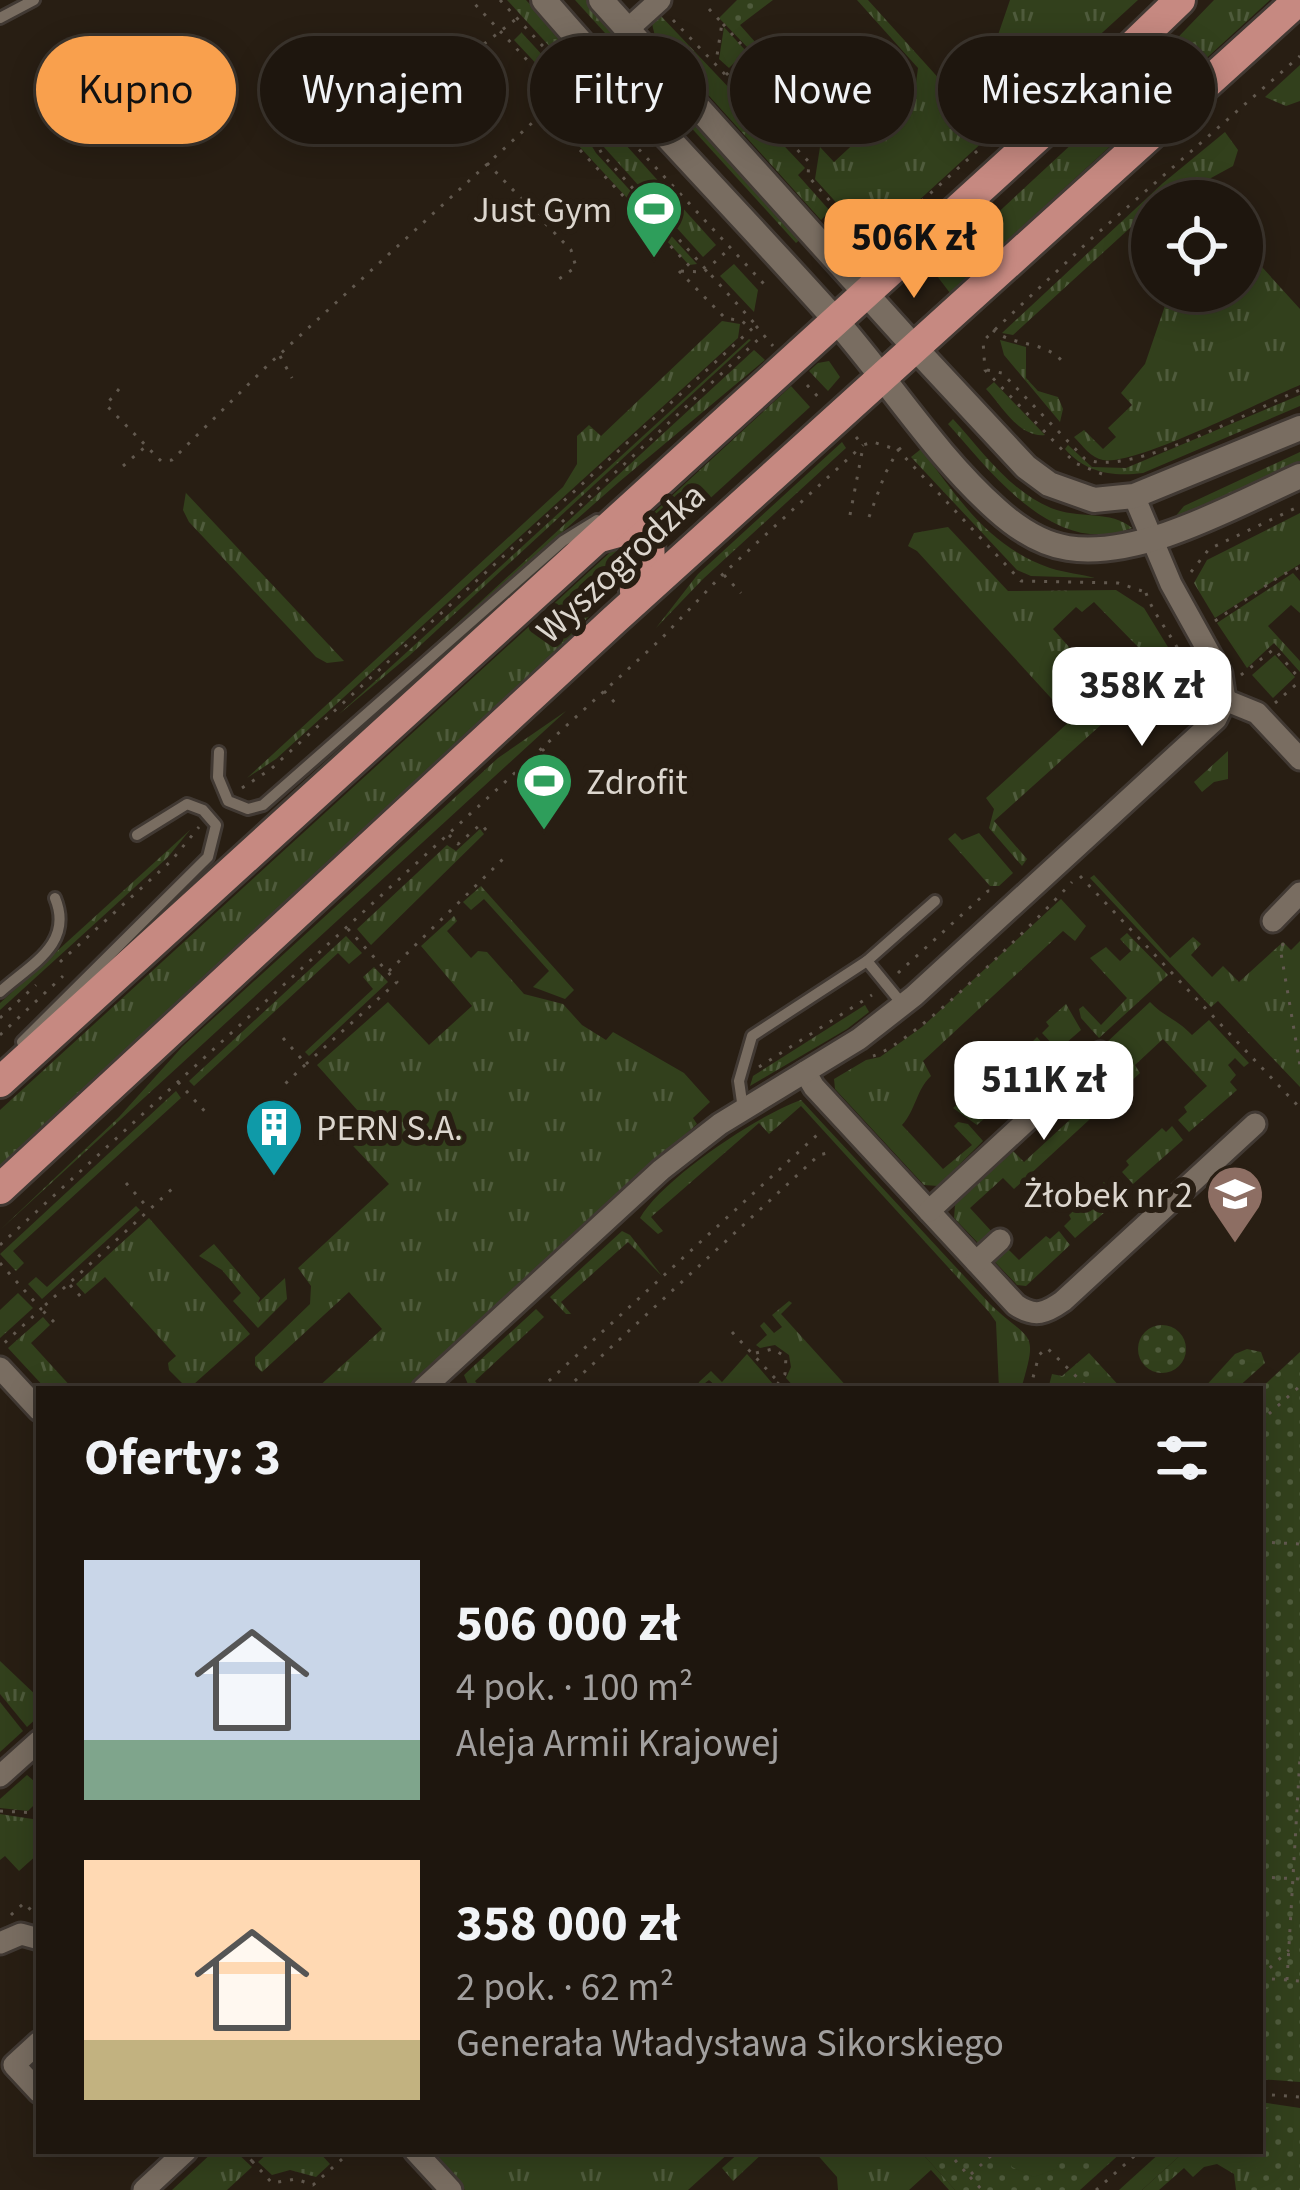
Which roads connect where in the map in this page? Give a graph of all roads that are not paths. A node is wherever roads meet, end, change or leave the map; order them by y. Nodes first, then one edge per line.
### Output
1 (34, 0) edge
2 (544, 0) edge
3 (601, 0) edge
4 (1180, 0) edge
5 (1299, 0) edge
6 (661, 3) edge
7 (0, 17) edge
8 (628, 29) junction
9 (867, 292) junction
10 (836, 321) junction
11 (916, 349) junction
12 (881, 378) junction
13 (1300, 428) edge
14 (1300, 476) edge
15 (657, 485) junction
16 (1134, 496) junction
17 (600, 537) junction
18 (1150, 538) junction
19 (614, 620) junction
20 (1222, 702) junction
21 (219, 752) dead end
22 (1300, 759) edge
23 (136, 835) dead end
24 (1300, 893) edge
25 (55, 898) dead end
26 (935, 901) dead end
27 (1273, 921) road end
28 (867, 961) junction
29 (0, 992) edge
30 (903, 1005) junction
31 (1100, 1053) dead end
32 (0, 1066) edge
33 (805, 1072) junction
34 (0, 1082) edge
35 (743, 1108) junction
36 (1255, 1124) dead end
37 (0, 1189) edge
38 (928, 1211) junction
39 (1000, 1240) dead end
40 (976, 1262) junction
41 (0, 1368) edge
42 (426, 1386) edge
43 (36, 1407) edge
44 (36, 1744) edge
45 (0, 1776) edge
46 (36, 1938) edge
47 (0, 1943) edge
48 (36, 2045) edge
49 (36, 2089) edge
50 (183, 2154) edge
51 (417, 2154) edge
52 (445, 2188) edge
53 (144, 2190) edge

1 - 7 lane
2 - 10 street
3 - 8 street
4 - 9 main road, Wyszogrodzka
5 - 11 main road, Wyszogrodzka
6 - 8 street
8 - 9 street
9 - 10 main road, Wyszogrodzka
9 - 11 street
10 - 12 street
10 - 15 main road, Wyszogrodzka
11 - 12 main road, Wyszogrodzka
11 - 16 street
12 - 18 street
12 - 19 main road, Wyszogrodzka
13 - 16 street
14 - 18 street
15 - 17 main road, Wyszogrodzka
15 - 21 lane
16 - 18 street
17 - 19 main road
17 - 34 main road, Wyszogrodzka
18 - 20 street
19 - 37 main road, Wyszogrodzka
20 - 22 street
20 - 30 street
23 - 32 lane
24 - 27 street
25 - 29 lane
26 - 28 lane
28 - 30 lane
28 - 35 lane
30 - 33 street
31 - 38 street
33 - 35 street
33 - 38 street
35 - 42 street
36 - 40 street
38 - 40 street
39 - 40 street
41 - 43 street
44 - 45 street
46 - 47 street
48 - 49 street
50 - 53 street
51 - 52 street

